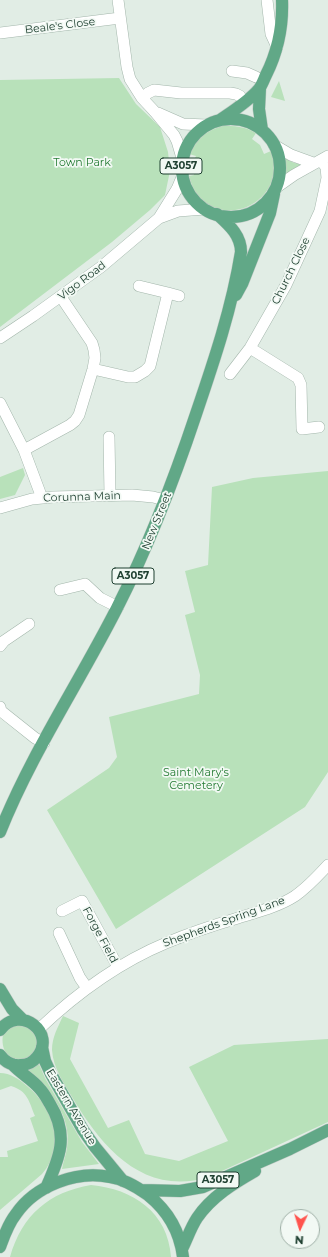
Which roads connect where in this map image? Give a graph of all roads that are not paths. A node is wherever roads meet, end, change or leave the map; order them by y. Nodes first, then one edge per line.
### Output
1 (118, 0) edge
2 (267, 0) edge
3 (282, 0) edge
4 (120, 18) junction
5 (0, 33) edge
6 (277, 47) junction
7 (232, 71) dead end
8 (258, 82) junction
9 (235, 94) dead end
10 (142, 98) junction
11 (155, 112) junction
12 (220, 120) junction
13 (206, 125) junction
14 (262, 130) junction
15 (274, 145) junction
16 (182, 158) junction
17 (321, 160) edge
18 (182, 177) junction
19 (275, 190) junction
20 (205, 209) junction
21 (217, 214) junction
22 (159, 218) junction
23 (138, 286) dead end
24 (61, 297) junction
25 (231, 304) junction
26 (0, 338) edge
27 (250, 348) junction
28 (93, 369) junction
29 (230, 374) dead end
30 (0, 403) edge
31 (319, 428) dead end
32 (109, 437) dead end
33 (24, 450) junction
34 (110, 495) junction
35 (42, 498) junction
36 (165, 500) junction
37 (0, 508) edge
38 (60, 590) dead end
39 (118, 607) junction
40 (29, 624) dead end
41 (0, 646) edge
42 (0, 707) edge
43 (44, 743) junction
44 (0, 832) edge
45 (328, 865) edge
46 (62, 911) dead end
47 (59, 933) dead end
48 (118, 968) junction
49 (87, 988) junction
50 (0, 989) edge
51 (22, 1019) junction
52 (0, 1026) edge
53 (39, 1029) junction
54 (42, 1047) junction
55 (5, 1062) edge
56 (328, 1130) edge
57 (290, 1149) junction
58 (123, 1181) junction
59 (46, 1188) junction
60 (142, 1190) junction
61 (16, 1214) junction
62 (0, 1224) edge
63 (0, 1247) edge
64 (182, 1253) edge

1 - 4 street
2 - 6 street
3 - 6 main road, A3057
4 - 5 street, Beale's Close
4 - 10 street
6 - 8 main road, A3057
7 - 8 street
8 - 12 main road, A3057
8 - 14 main road, A3057
9 - 10 street
10 - 11 street
11 - 13 street
11 - 16 street
12 - 13 main road, A3057
12 - 14 main road, A3057
13 - 16 main road, A3057
14 - 15 main road, A3057
15 - 17 street
15 - 19 main road, A3057
16 - 18 main road, A3057
17 - 19 street
17 - 27 street, Church Close
18 - 20 main road, A3057
18 - 22 street, Vigo Road
19 - 21 main road, A3057
19 - 25 main road, New Street / A3057
20 - 21 main road, A3057
20 - 22 street, Vigo Road
21 - 25 main road, New Street / A3057
22 - 24 street, Vigo Road
23 - 28 street
24 - 26 street, Vigo Road
24 - 28 street
25 - 36 main road, New Street / A3057
27 - 29 street, Church Close
27 - 31 street
28 - 33 street
30 - 33 street
32 - 34 street
33 - 35 street
34 - 35 street, Corunna Main
34 - 36 street, Corunna Main
35 - 37 street, Corunna Main
36 - 39 main road, New Street / A3057
38 - 39 street
39 - 43 main road, New Street / A3057
40 - 41 street
42 - 43 street
43 - 44 main road, New Street / A3057
45 - 48 street, Shepherds Spring Lane
46 - 48 street, Forge Field
47 - 49 street
48 - 49 street, Shepherds Spring Lane
49 - 53 street, Shepherds Spring Lane
50 - 51 main road
51 - 52 main road
51 - 53 main road
53 - 54 main road, A3057
54 - 55 main road
54 - 58 main road, Eastern Avenue / A3057
55 - 59 main road, Eastern Avenue
56 - 57 main road, A3057
57 - 60 main road, A3057
57 - 64 main road, A3057
58 - 59 main road, A3057
58 - 60 main road, A3057
59 - 61 main road, A3057
60 - 64 main road, A3057
61 - 62 main road
61 - 63 main road, A3057

